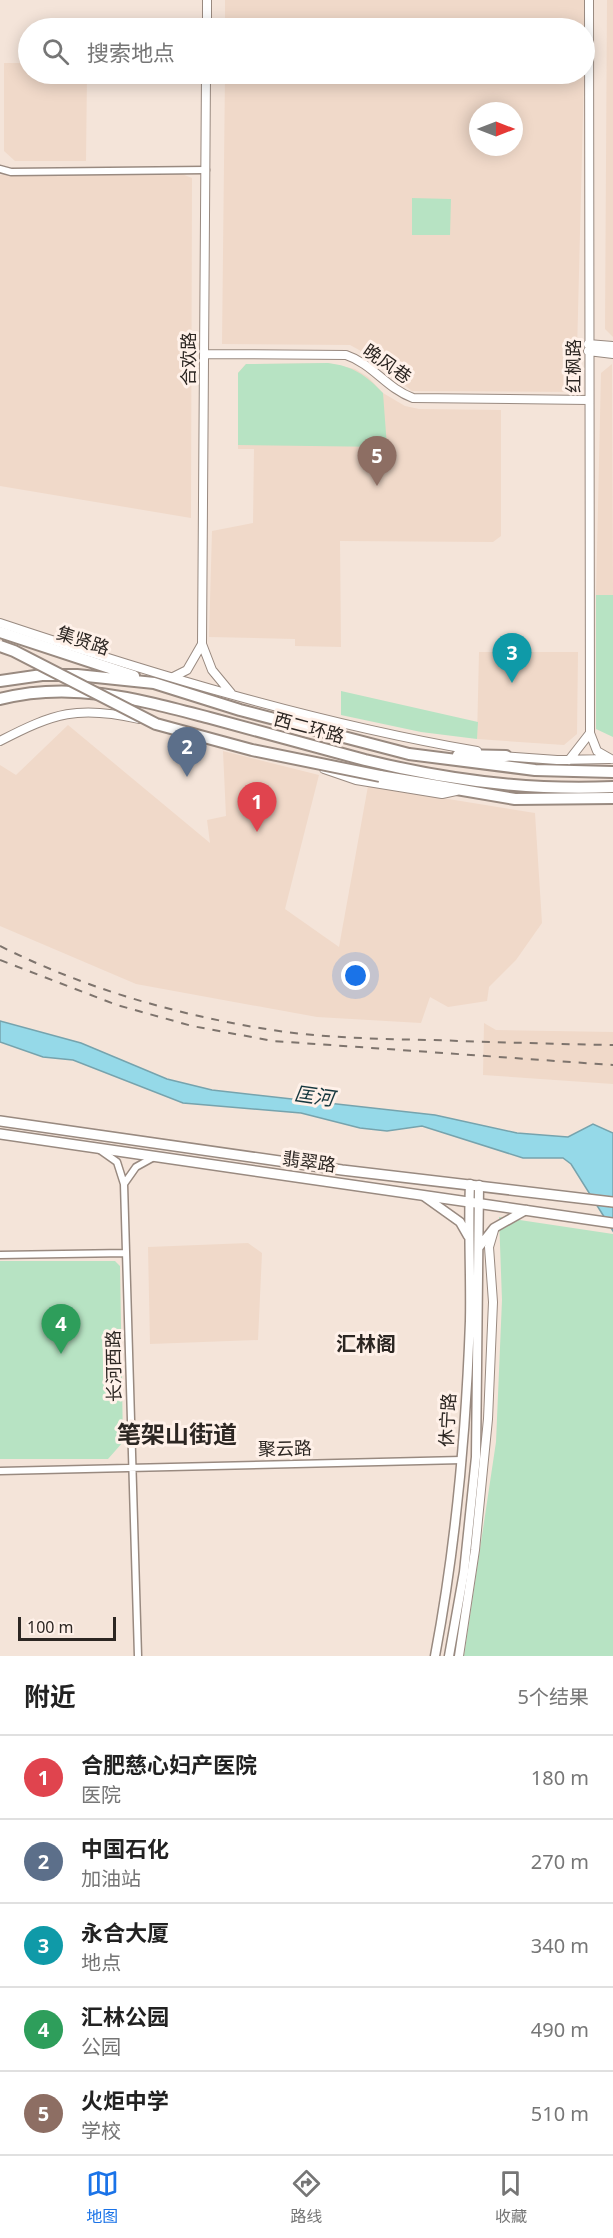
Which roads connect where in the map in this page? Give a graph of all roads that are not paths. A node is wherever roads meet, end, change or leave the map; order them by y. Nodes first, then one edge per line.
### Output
1 (207, 0) edge
2 (589, 0) edge
3 (207, 18) edge
4 (589, 18) edge
5 (206, 84) edge
6 (589, 84) edge
7 (0, 169) edge
8 (206, 170) junction
9 (613, 346) edge
10 (588, 348) junction
11 (204, 354) junction
12 (613, 354) edge
13 (589, 400) junction
14 (0, 622) edge
15 (0, 632) edge
16 (17, 637) junction
17 (202, 644) junction
18 (0, 646) edge
19 (83, 650) junction
20 (173, 677) junction
21 (0, 681) edge
22 (154, 683) junction
23 (21, 694) junction
24 (232, 694) junction
25 (0, 699) edge
26 (0, 707) edge
27 (590, 733) junction
28 (0, 741) edge
29 (409, 754) junction
30 (506, 756) junction
31 (612, 759) edge
32 (569, 760) junction
33 (613, 772) edge
34 (380, 776) junction
35 (479, 782) junction
36 (613, 787) edge
37 (458, 791) junction
38 (613, 798) edge
39 (0, 1120) edge
40 (0, 1134) edge
41 (97, 1148) junction
42 (156, 1156) junction
43 (124, 1184) junction
44 (474, 1184) junction
45 (422, 1195) junction
46 (474, 1202) junction
47 (613, 1203) edge
48 (526, 1210) junction
49 (613, 1223) edge
50 (494, 1228) junction
51 (469, 1239) junction
52 (479, 1247) junction
53 (126, 1253) junction
54 (0, 1255) edge
55 (462, 1460) junction
56 (131, 1467) junction
57 (0, 1471) edge
58 (138, 1656) edge
59 (435, 1656) edge
60 (449, 1656) edge
61 (459, 1656) edge

1 - 3 street
2 - 4 street, 红枫路
5 - 8 street, 合欢路
6 - 10 street, 红枫路
7 - 8 street
8 - 11 street, 合欢路
9 - 10 street
10 - 12 street
10 - 13 street, 红枫路
11 - 13 street, 晚风巷
11 - 17 street, 合欢路
13 - 27 street, 红枫路
14 - 19 street
15 - 16 highway, 集贤路
16 - 19 highway
16 - 22 highway, 集贤路
17 - 20 street
17 - 24 street
18 - 34 highway, bridge
19 - 20 street
20 - 24 street
21 - 22 highway, 西二环路
22 - 29 highway, 西二环路
23 - 25 highway, 西二环路
23 - 26 highway
23 - 35 highway, 西二环路
24 - 30 street
27 - 31 street
27 - 32 street
28 - 37 street
29 - 30 highway
29 - 33 highway, 西二环路
30 - 32 street
31 - 32 street
34 - 35 highway
34 - 37 highway
35 - 36 highway, 西二环路
37 - 38 highway
39 - 44 main road, 翡翠路
40 - 41 main road, 翡翠路
41 - 42 main road, 翡翠路
41 - 43 street
42 - 43 street
42 - 45 main road, 翡翠路
43 - 53 street, 长河西路
44 - 46 main road, 休宁路
44 - 47 main road, 翡翠路
45 - 46 main road, 翡翠路
45 - 51 main road
46 - 48 main road, 翡翠路
46 - 51 main road, 休宁路
46 - 52 main road, 休宁路
48 - 49 main road, 翡翠路
48 - 50 main road
50 - 52 main road
50 - 61 street
51 - 55 main road, 休宁路
52 - 60 main road, 休宁路
53 - 54 street
53 - 56 street, 长河西路
55 - 56 street, 聚云路
55 - 59 main road, 休宁路
56 - 57 street, 聚云路
56 - 58 street, 长河西路

